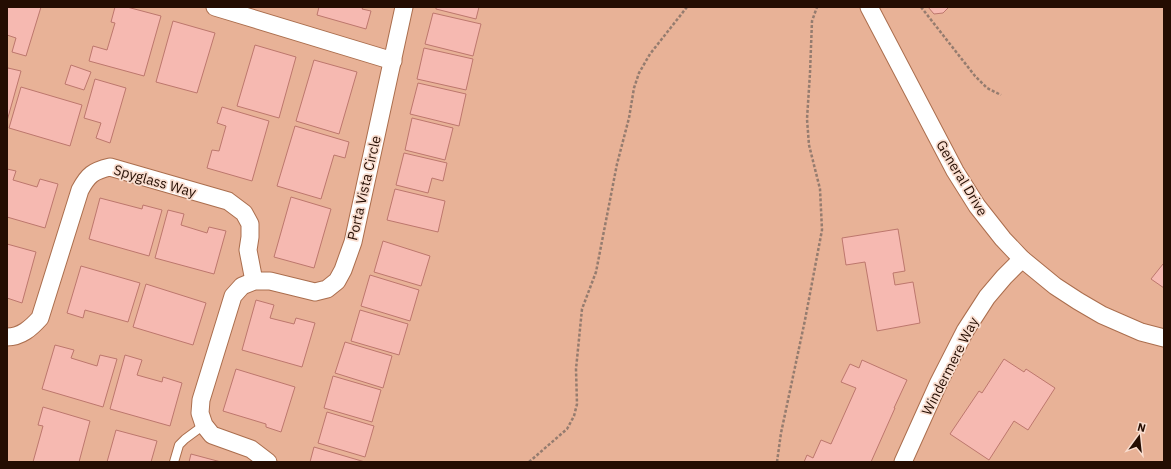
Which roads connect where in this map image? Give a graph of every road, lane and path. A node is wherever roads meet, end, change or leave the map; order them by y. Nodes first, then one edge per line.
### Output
1 (215, 7) edge
2 (404, 7) edge
3 (687, 7) edge
4 (817, 7) edge
5 (869, 7) edge
6 (921, 7) edge
7 (393, 61) junction
8 (1001, 94) dead end
9 (1022, 259) junction
10 (254, 281) junction
11 (7, 337) edge
12 (1164, 338) edge
13 (204, 425) junction
14 (174, 462) edge
15 (268, 462) edge
16 (529, 462) edge
17 (777, 462) edge
18 (903, 462) edge

1 - 7 street
2 - 7 street, Porta Vista Circle
3 - 16 path
4 - 17 path
5 - 9 street, General Drive
6 - 8 path
7 - 10 street, Porta Vista Circle
9 - 12 street, General Drive
9 - 18 street, Windermere Way
10 - 11 street, Spyglass Way
10 - 13 street
13 - 14 lane
13 - 15 street

